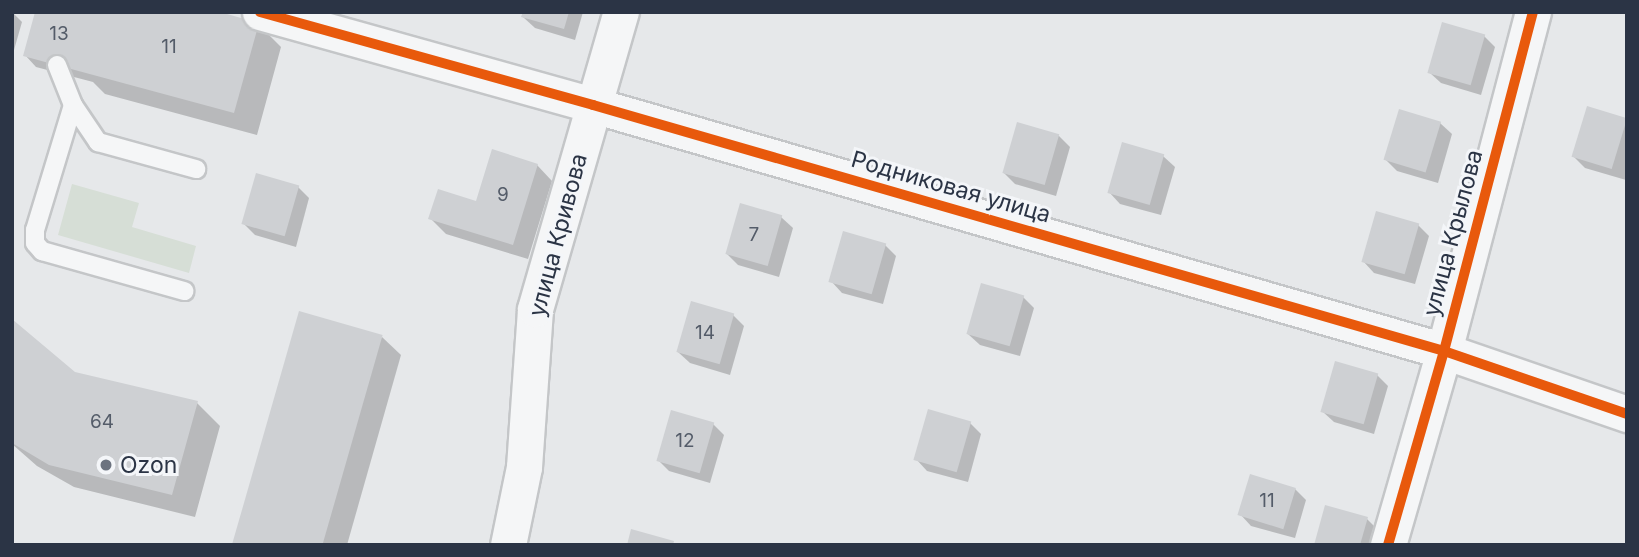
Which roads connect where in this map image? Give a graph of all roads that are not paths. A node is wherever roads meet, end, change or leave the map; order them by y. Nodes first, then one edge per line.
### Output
1 (260, 12) edge
2 (621, 12) edge
3 (1533, 12) edge
4 (57, 65) dead end
5 (593, 104) junction
6 (73, 105) junction
7 (196, 169) dead end
8 (184, 291) dead end
9 (1444, 351) junction
10 (1627, 414) edge
11 (508, 545) edge
12 (1388, 545) edge

1 - 5 street, Родниковая улица
2 - 5 street, улица Кривова
3 - 9 street, улица Крылова
4 - 6 lane
5 - 9 street, Родниковая улица
5 - 11 street, улица Кривова
6 - 7 lane
6 - 8 lane
9 - 10 street, Родниковая улица
9 - 12 street, улица Крылова

